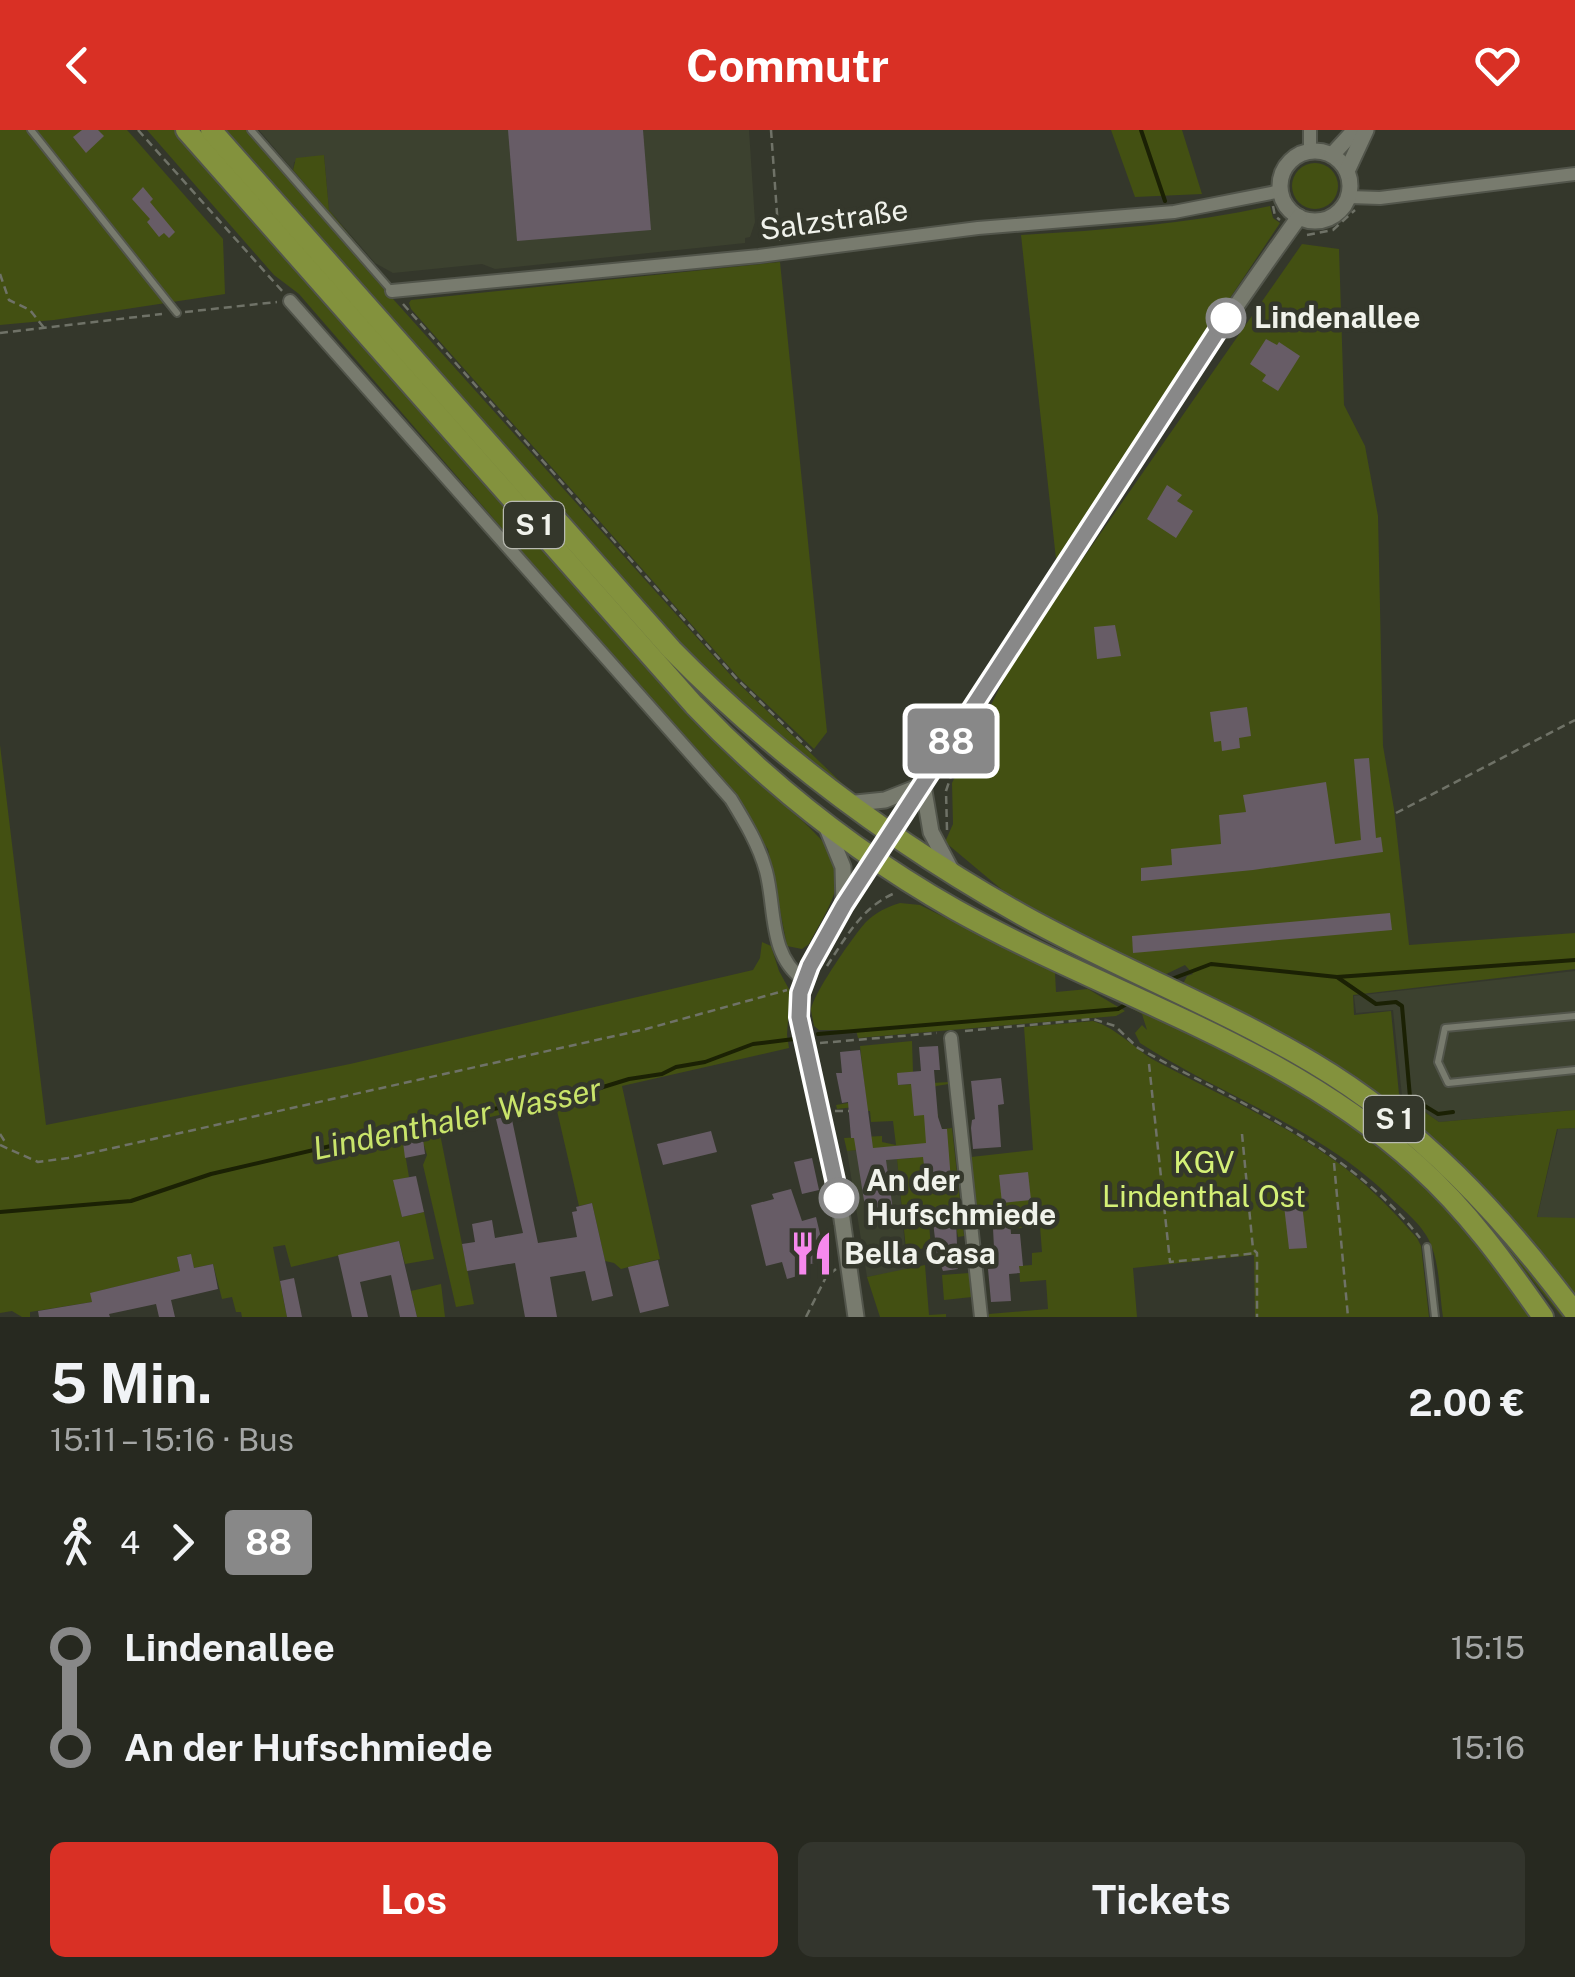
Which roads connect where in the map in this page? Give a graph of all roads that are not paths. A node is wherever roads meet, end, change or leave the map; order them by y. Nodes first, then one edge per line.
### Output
1 (30, 130) edge
2 (186, 130) edge
3 (212, 130) edge
4 (251, 130) edge
5 (1310, 130) edge
6 (1355, 130) edge
7 (1366, 130) edge
8 (1310, 152) junction
9 (1332, 155) junction
10 (1347, 171) junction
11 (1575, 174) edge
12 (1281, 191) junction
13 (1355, 198) junction
14 (1299, 217) junction
15 (392, 291) joint
16 (290, 301) road end
17 (178, 312) dead end
18 (923, 785) junction
19 (846, 804) junction
20 (826, 824) junction
21 (890, 835) junction
22 (874, 858) junction
23 (953, 874) junction
24 (844, 905) junction
25 (804, 980) junction
26 (1148, 991) junction
27 (1575, 1016) edge
28 (945, 1036) road end
29 (1575, 1070) edge
30 (1428, 1246) road end
31 (1575, 1313) edge
32 (854, 1317) edge
33 (981, 1317) edge
34 (1435, 1317) edge
35 (1543, 1317) edge

1 - 17 lane
2 - 20 main road, S 1
3 - 19 main road, S 1
4 - 15 lane
5 - 8 street
6 - 9 street
7 - 10 street
8 - 9 street
8 - 12 street
9 - 10 street
10 - 13 street
11 - 13 street
12 - 14 street
12 - 15 street, Salzstraße
13 - 14 street
14 - 18 street
16 - 25 street
18 - 19 street
18 - 21 street
18 - 23 street
19 - 21 main road, S 1
20 - 22 main road, S 1
20 - 24 street
21 - 22 street
21 - 23 main road, S 1
22 - 24 street
22 - 26 main road, S 1
23 - 26 main road, S 1
24 - 25 street
25 - 32 street
26 - 31 main road, S 1
26 - 35 main road, S 1
27 - 29 lane
28 - 33 street
30 - 34 lane

